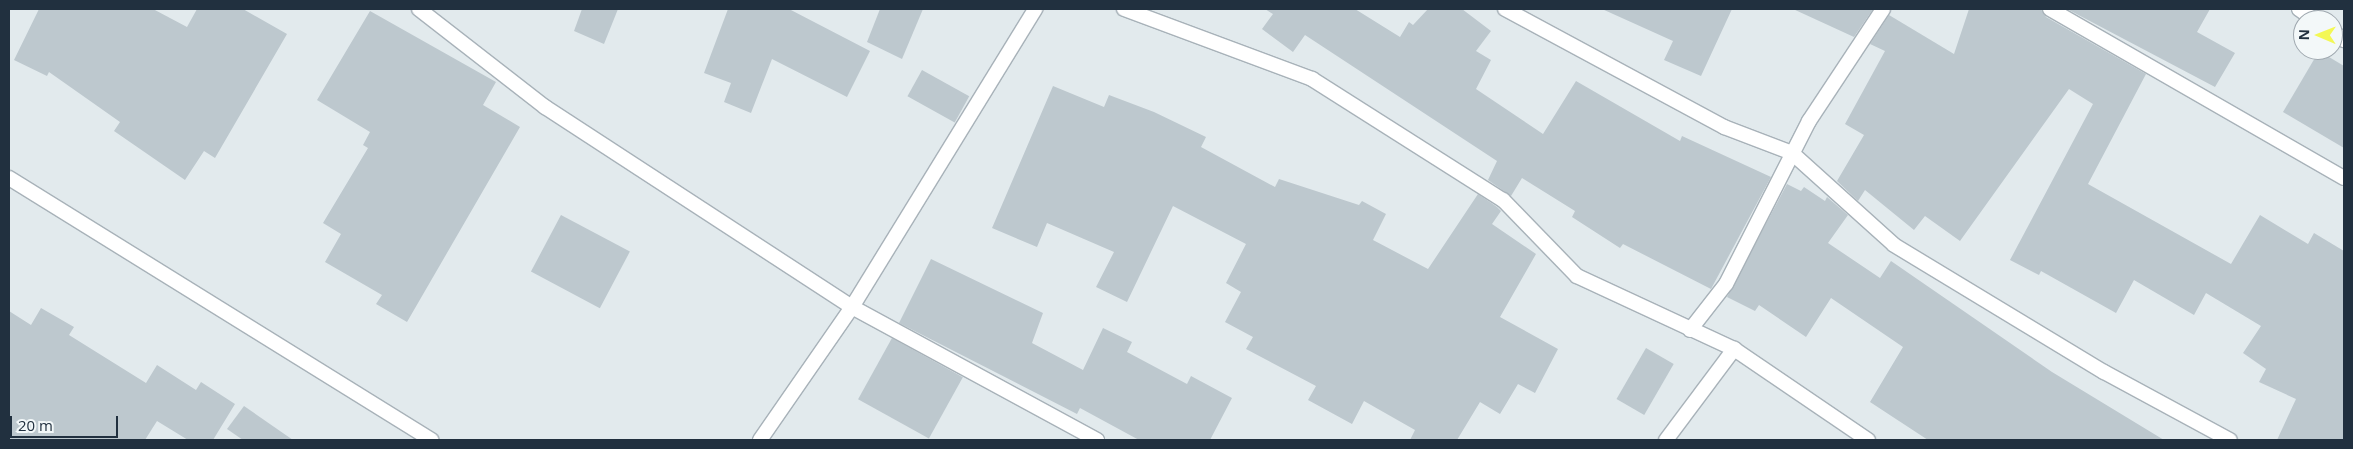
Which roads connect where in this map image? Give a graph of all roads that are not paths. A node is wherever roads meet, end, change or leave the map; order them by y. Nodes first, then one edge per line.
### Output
1 (419, 9) edge
2 (1035, 9) edge
3 (1124, 9) edge
4 (1505, 9) edge
5 (1883, 9) edge
6 (2050, 9) edge
7 (1792, 153) junction
8 (9, 178) edge
9 (2344, 178) edge
10 (852, 307) junction
11 (1690, 330) junction
12 (1734, 349) junction
13 (431, 440) edge
14 (760, 440) edge
15 (1097, 440) edge
16 (1666, 440) edge
17 (1868, 440) edge
18 (2230, 440) edge

1 - 10 street
2 - 10 street
3 - 11 street
4 - 7 street
5 - 7 street
6 - 9 street
7 - 11 street
7 - 18 street
8 - 13 street
10 - 14 street
10 - 15 street
11 - 12 street
12 - 16 street
12 - 17 street

